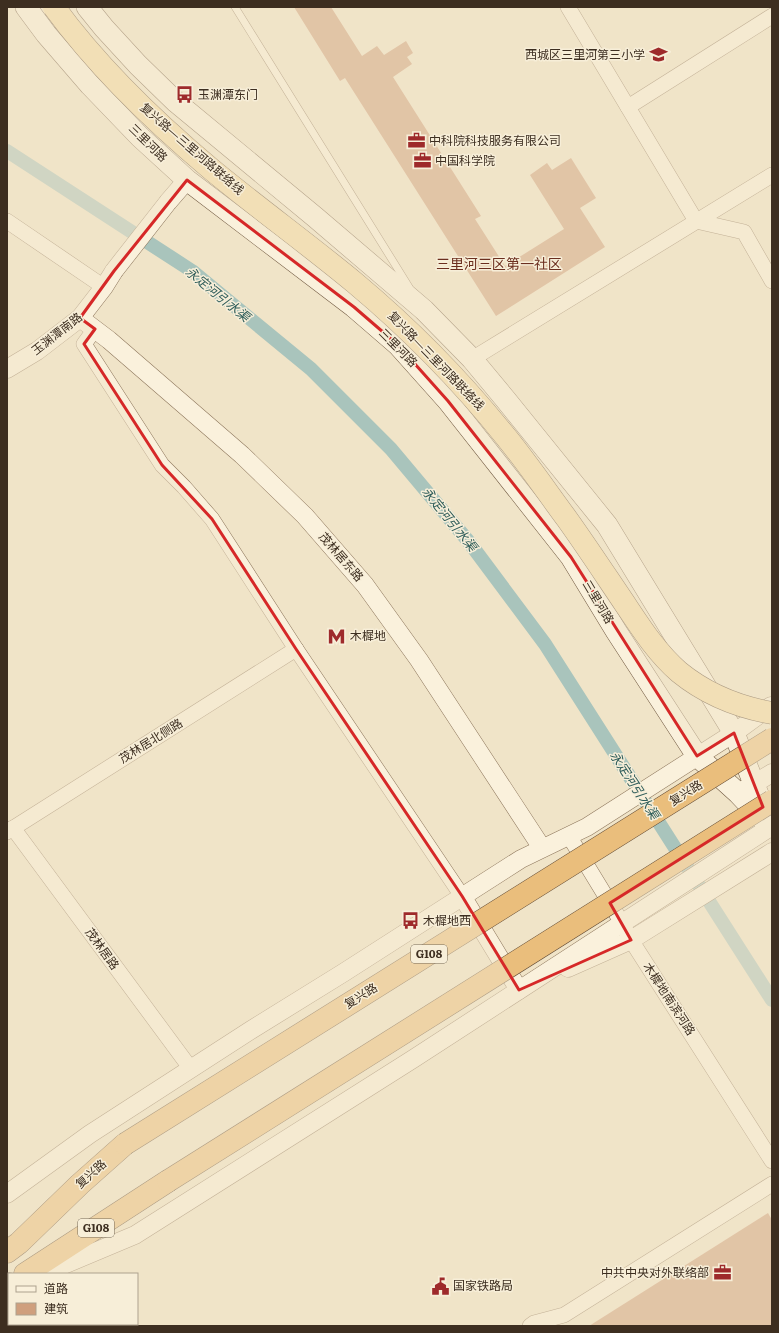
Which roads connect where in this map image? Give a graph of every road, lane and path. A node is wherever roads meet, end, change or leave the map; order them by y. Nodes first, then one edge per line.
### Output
1 (26, 7) edge
2 (54, 7) edge
3 (87, 7) edge
4 (235, 7) edge
5 (568, 7) edge
6 (772, 16) edge
7 (628, 107) junction
8 (772, 175) edge
9 (187, 180) junction
10 (7, 221) edge
11 (696, 221) junction
12 (772, 281) edge
13 (104, 288) junction
14 (424, 310) junction
15 (80, 318) junction
16 (95, 329) junction
17 (398, 345) junction
18 (472, 360) junction
19 (7, 369) edge
20 (607, 525) junction
21 (571, 557) junction
22 (296, 650) junction
23 (772, 706) edge
24 (772, 713) edge
25 (734, 733) junction
26 (772, 739) edge
27 (697, 756) junction
28 (772, 772) edge
29 (746, 788) junction
30 (765, 805) edge
31 (772, 828) edge
32 (10, 830) edge
33 (569, 836) junction
34 (542, 848) junction
35 (772, 852) edge
36 (757, 862) junction
37 (462, 896) junction
38 (622, 923) junction
39 (631, 940) junction
40 (519, 990) junction
41 (191, 1069) junction
42 (90, 1134) junction
43 (772, 1161) edge
44 (772, 1184) edge
45 (10, 1192) edge
46 (7, 1208) edge
47 (7, 1252) edge
48 (27, 1273) edge
49 (44, 1273) edge
50 (567, 1321) edge
51 (530, 1326) edge

1 - 9 main road, 三里河路
2 - 24 main road, 复兴路—三里河路联络线, bridge
3 - 14 main road
4 - 14 lane
5 - 7 street
6 - 7 street
7 - 11 street
8 - 11 street
9 - 13 street, 玉渊潭南路, bridge
9 - 17 main road, 三里河路
10 - 13 street
11 - 12 street
11 - 18 street
13 - 15 street, 玉渊潭南路
14 - 17 street
14 - 18 main road
15 - 16 street, 茂林居东路
15 - 19 street, 玉渊潭南路
16 - 22 street
16 - 34 street, 茂林居东路
17 - 21 main road, 三里河路
18 - 20 main road
20 - 21 main road
20 - 25 main road
21 - 27 main road, 三里河路
22 - 32 street, 茂林居北侧路
22 - 37 street
23 - 25 street, 复兴路
25 - 27 street, 复兴路
25 - 29 main road
26 - 47 highway, 复兴路 / G108, bridge
27 - 29 main road, 三里河路
27 - 33 street, 复兴路
28 - 29 street
29 - 31 main road
30 - 48 highway, G108, bridge
31 - 36 street
31 - 38 street
32 - 41 street, 茂林居路
33 - 34 street
33 - 38 street, 木樨地南滨河路
34 - 37 street
35 - 36 street
36 - 39 street
37 - 40 street
37 - 41 street
38 - 39 street, 木樨地南滨河路
38 - 40 street
39 - 40 street
39 - 43 street, 木樨地南滨河路
40 - 49 street
41 - 42 street
42 - 45 street
42 - 46 street
44 - 50 street
50 - 51 street

